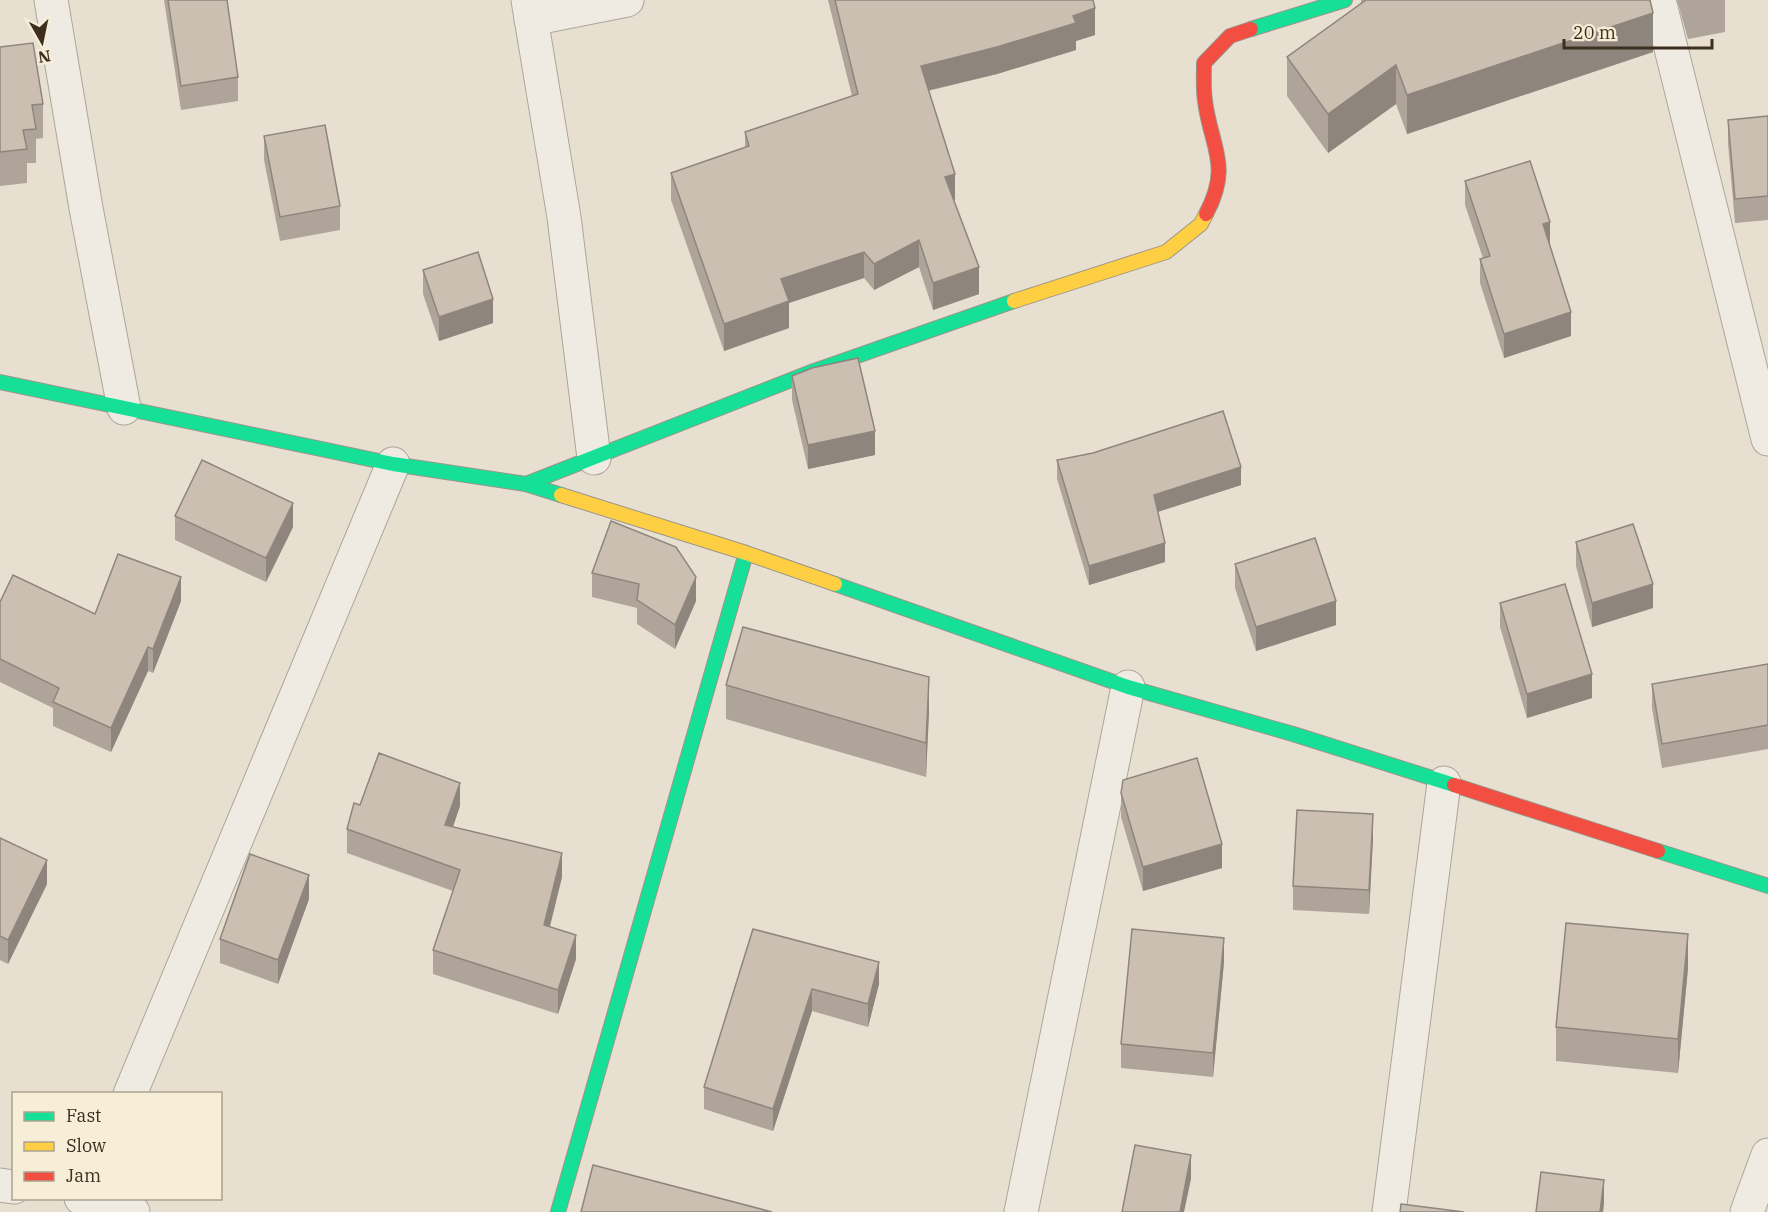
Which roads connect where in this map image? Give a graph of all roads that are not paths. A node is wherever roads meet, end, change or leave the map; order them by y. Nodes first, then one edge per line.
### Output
1 (51, 0) edge
2 (627, 0) edge
3 (1345, 0) edge
4 (1659, 0) edge
5 (529, 9) edge
6 (0, 382) edge
7 (124, 408) junction
8 (1768, 439) edge
9 (594, 458) junction
10 (393, 464) junction
11 (526, 484) junction
12 (746, 553) junction
13 (1128, 687) junction
14 (1444, 783) junction
15 (1768, 886) edge
16 (131, 1092) edge
17 (1768, 1155) edge
18 (88, 1200) edge
19 (133, 1212) edge
20 (558, 1212) edge
21 (1021, 1212) edge
22 (1389, 1212) edge
23 (1747, 1212) edge

1 - 7 street
2 - 5 street
3 - 9 street
4 - 8 street
5 - 9 street
6 - 7 street
7 - 10 street
9 - 11 street
10 - 11 street
10 - 16 street
11 - 12 street
12 - 13 street
12 - 20 street
13 - 14 street
13 - 21 street
14 - 15 street
14 - 22 street
17 - 23 street
18 - 19 street

